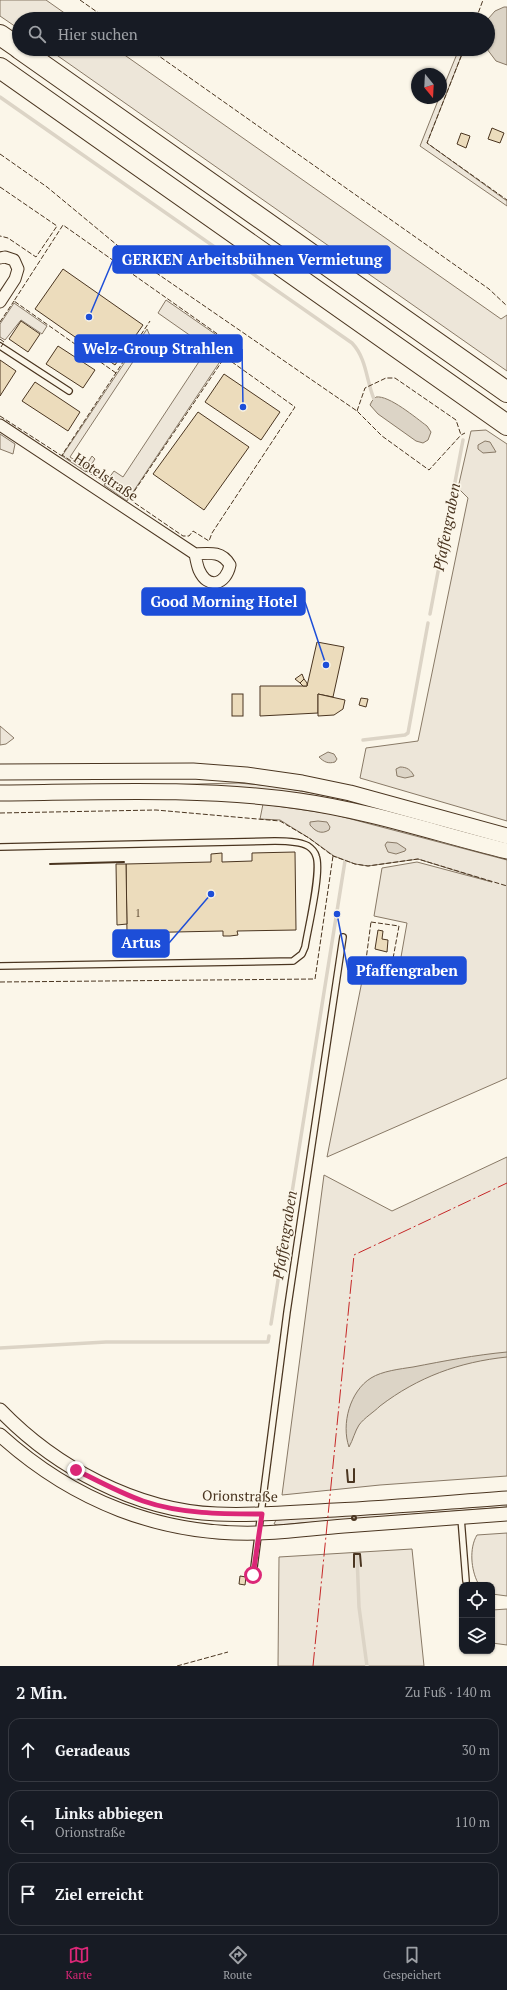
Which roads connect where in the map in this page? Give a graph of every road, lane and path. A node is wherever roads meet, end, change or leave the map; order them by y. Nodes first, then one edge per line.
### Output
1 (0, 35) edge
2 (12, 43) edge
3 (31, 56) edge
4 (0, 68) edge
5 (0, 258) edge
6 (0, 302) edge
7 (0, 346) edge
8 (68, 391) dead end
9 (507, 392) edge
10 (0, 425) edge
11 (507, 425) edge
12 (195, 554) dead end
13 (0, 772) edge
14 (0, 792) edge
15 (507, 836) edge
16 (0, 847) edge
17 (507, 851) edge
18 (343, 937) dead end
19 (0, 966) edge
20 (0, 1410) edge
21 (0, 1435) edge
22 (507, 1498) edge
23 (262, 1514) junction
24 (507, 1514) edge
25 (461, 1518) junction
26 (259, 1533) junction
27 (253, 1575) dead end
28 (466, 1581) dead end

1 - 2 highway
3 - 9 highway
4 - 11 highway
5 - 6 street
7 - 8 lane
10 - 12 street, Hotelstraße
13 - 15 main road
14 - 17 main road
16 - 19 lane
18 - 23 lane
20 - 23 street, Orionstraße
21 - 26 street
22 - 23 street, Orionstraße
23 - 26 lane
24 - 25 street
25 - 26 street
25 - 28 lane
26 - 27 lane

